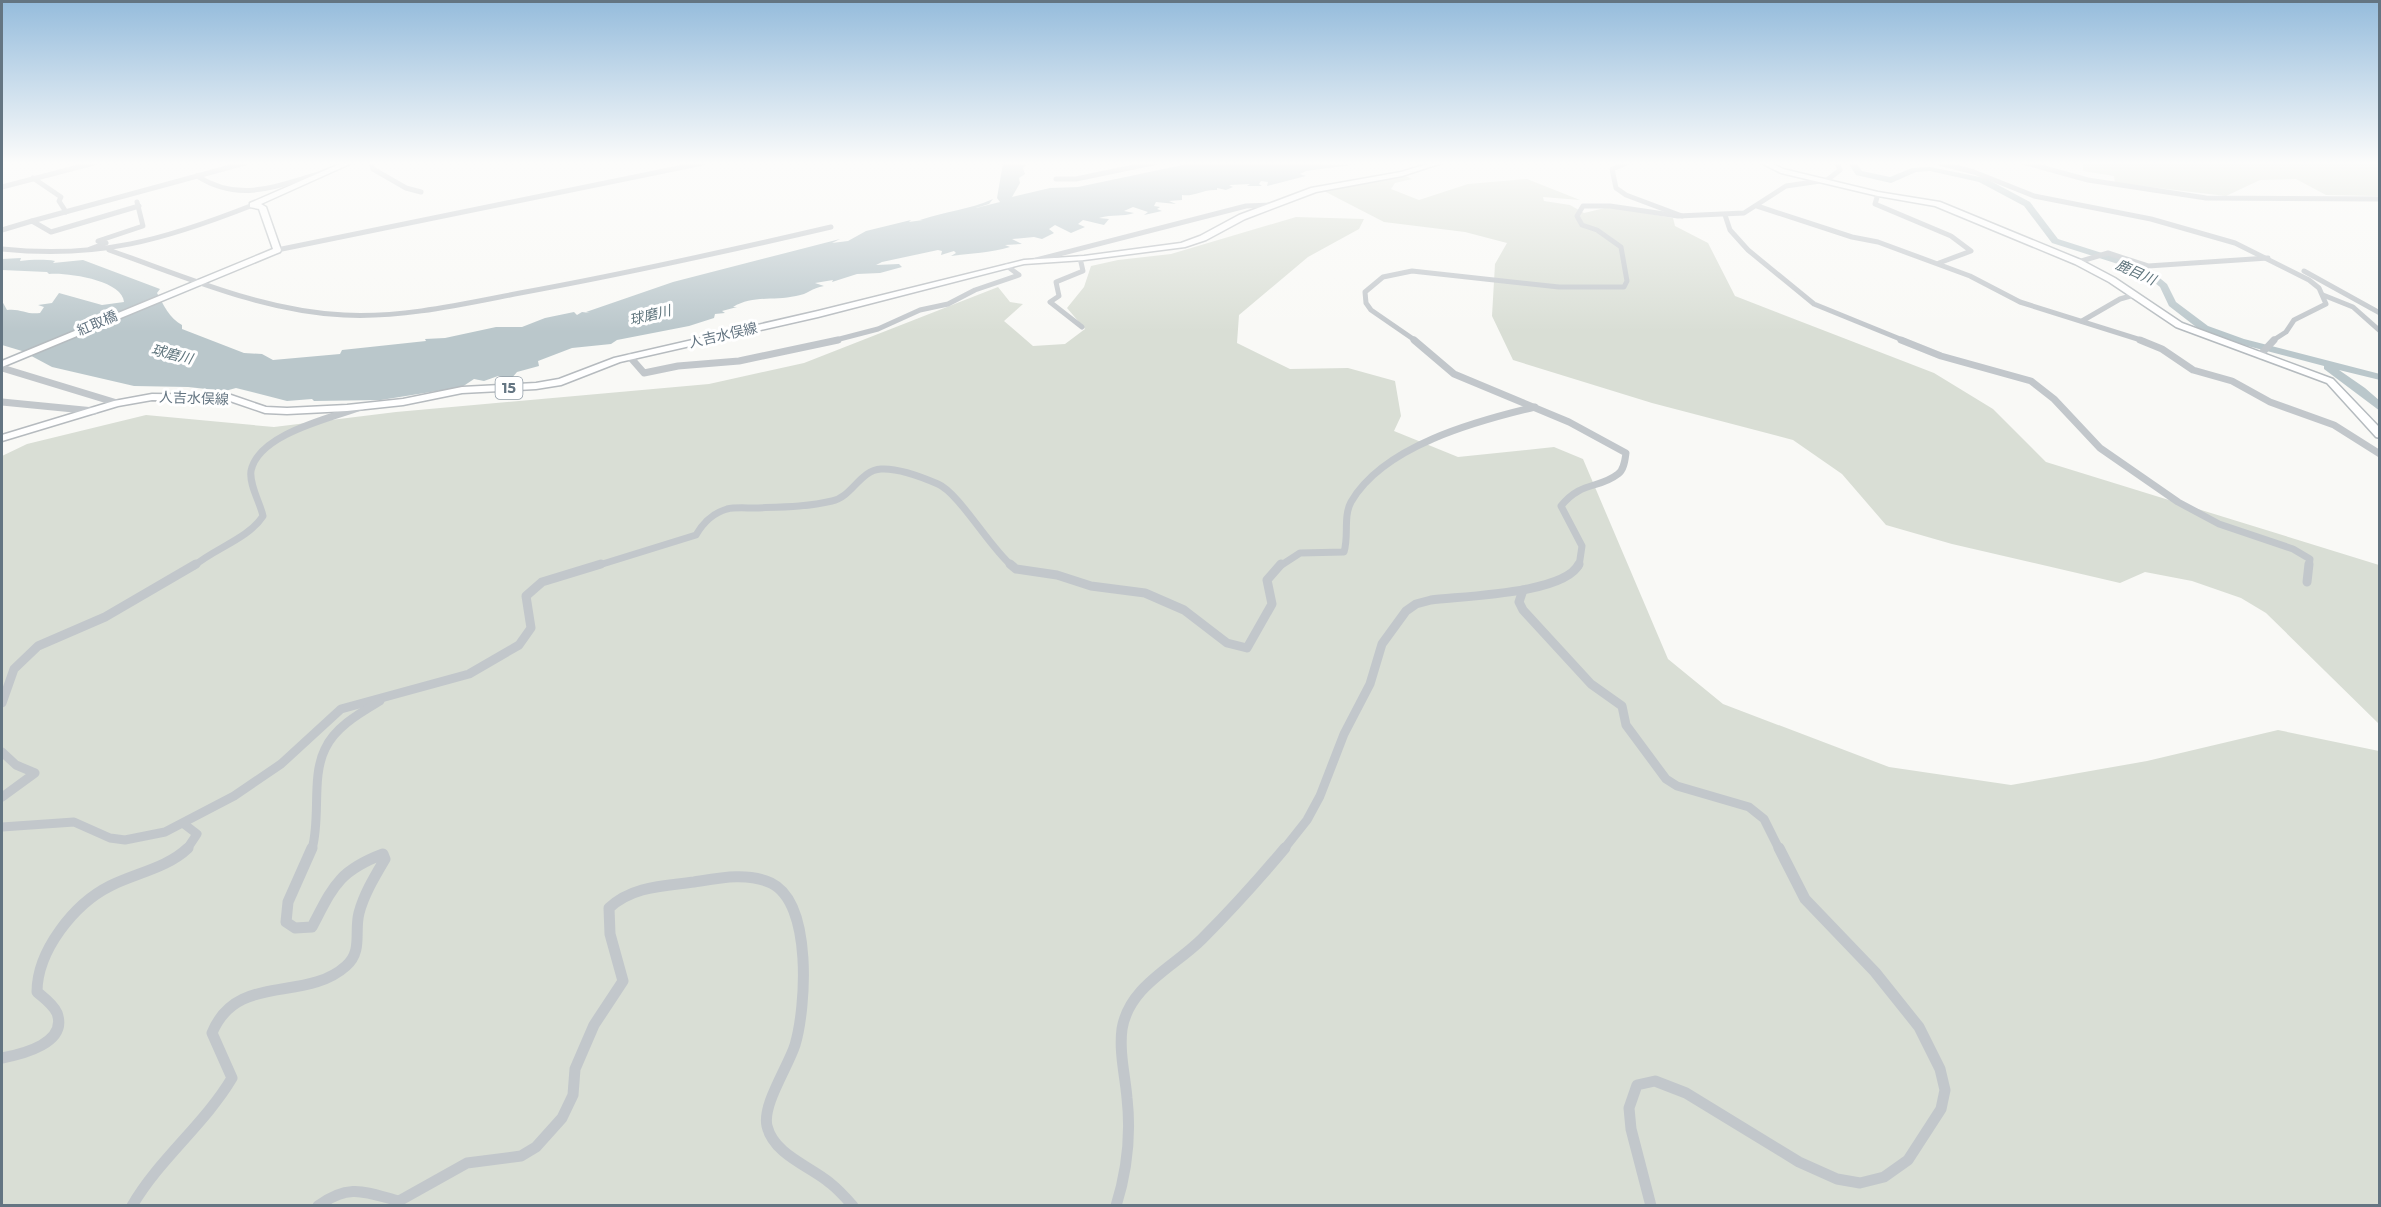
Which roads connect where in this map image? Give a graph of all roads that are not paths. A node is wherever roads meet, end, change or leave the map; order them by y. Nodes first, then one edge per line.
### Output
1 (38, 219) edge
2 (92, 219) edge
3 (142, 219) edge
4 (214, 219) edge
5 (266, 219) edge
6 (427, 219) edge
7 (1194, 219) edge
8 (1238, 219) edge
9 (1579, 219) edge
10 (1726, 219) edge
11 (1800, 219) edge
12 (1909, 219) edge
13 (1976, 219) edge
14 (2152, 219) edge
15 (32, 221) junction
16 (831, 227) dead end
17 (2, 230) edge
18 (2, 249) edge
19 (109, 250) junction
20 (277, 250) junction
21 (85, 254) junction
22 (2277, 256) dead end
23 (1080, 258) junction
24 (2269, 258) junction
25 (1036, 260) junction
26 (2078, 262) junction
27 (1939, 263) junction
28 (1007, 266) junction
29 (194, 282) junction
30 (2323, 294) junction
31 (2134, 295) junction
32 (2379, 314) edge
33 (2082, 321) junction
34 (1082, 327) dead end
35 (2379, 331) edge
36 (2260, 355) junction
37 (630, 357) junction
38 (2, 365) edge
39 (2, 402) edge
40 (117, 403) junction
41 (361, 407) junction
42 (1536, 407) junction
43 (94, 411) junction
44 (2379, 435) edge
45 (2, 438) edge
46 (2379, 454) edge
47 (2307, 582) dead end
48 (1523, 591) junction
49 (386, 698) junction
50 (2, 703) edge
51 (2, 752) edge
52 (2, 797) edge
53 (184, 824) junction
54 (2, 827) edge
55 (2, 1058) edge
56 (132, 1206) edge
57 (318, 1206) edge
58 (853, 1206) edge
59 (1116, 1206) edge
60 (1651, 1206) edge

1 - 15 street
2 - 15 street
3 - 21 street
4 - 19 street
5 - 20 main road
6 - 20 street
7 - 25 street
8 - 23 main road, 人吉水俣線 / 15
9 - 42 street
10 - 47 street
11 - 27 street
12 - 27 street
13 - 26 main road
14 - 24 street
15 - 17 street
16 - 29 street
18 - 21 street
19 - 21 street
19 - 29 street
20 - 29 main road, 紅取橋
22 - 24 street
23 - 25 main road, 人吉水俣線 / 15
23 - 34 street
24 - 26 street
24 - 30 street
24 - 32 street
25 - 28 main road, 人吉水俣線 / 15
26 - 31 main road
27 - 33 street
28 - 37 main road, 人吉水俣線 / 15
28 - 37 street
29 - 38 main road, 紅取橋
30 - 35 street
30 - 36 street
31 - 33 street
31 - 36 main road
33 - 46 street
36 - 44 main road
37 - 41 main road, 人吉水俣線 / 15
38 - 40 street
39 - 43 street
40 - 41 main road, 人吉水俣線 / 15
40 - 43 main road, 人吉水俣線 / 15
41 - 50 street
42 - 48 street
42 - 49 street
43 - 45 main road, 人吉水俣線 / 15
48 - 59 street
48 - 60 street
49 - 53 street
49 - 56 street
51 - 52 street
53 - 54 street
53 - 55 street
57 - 58 street

